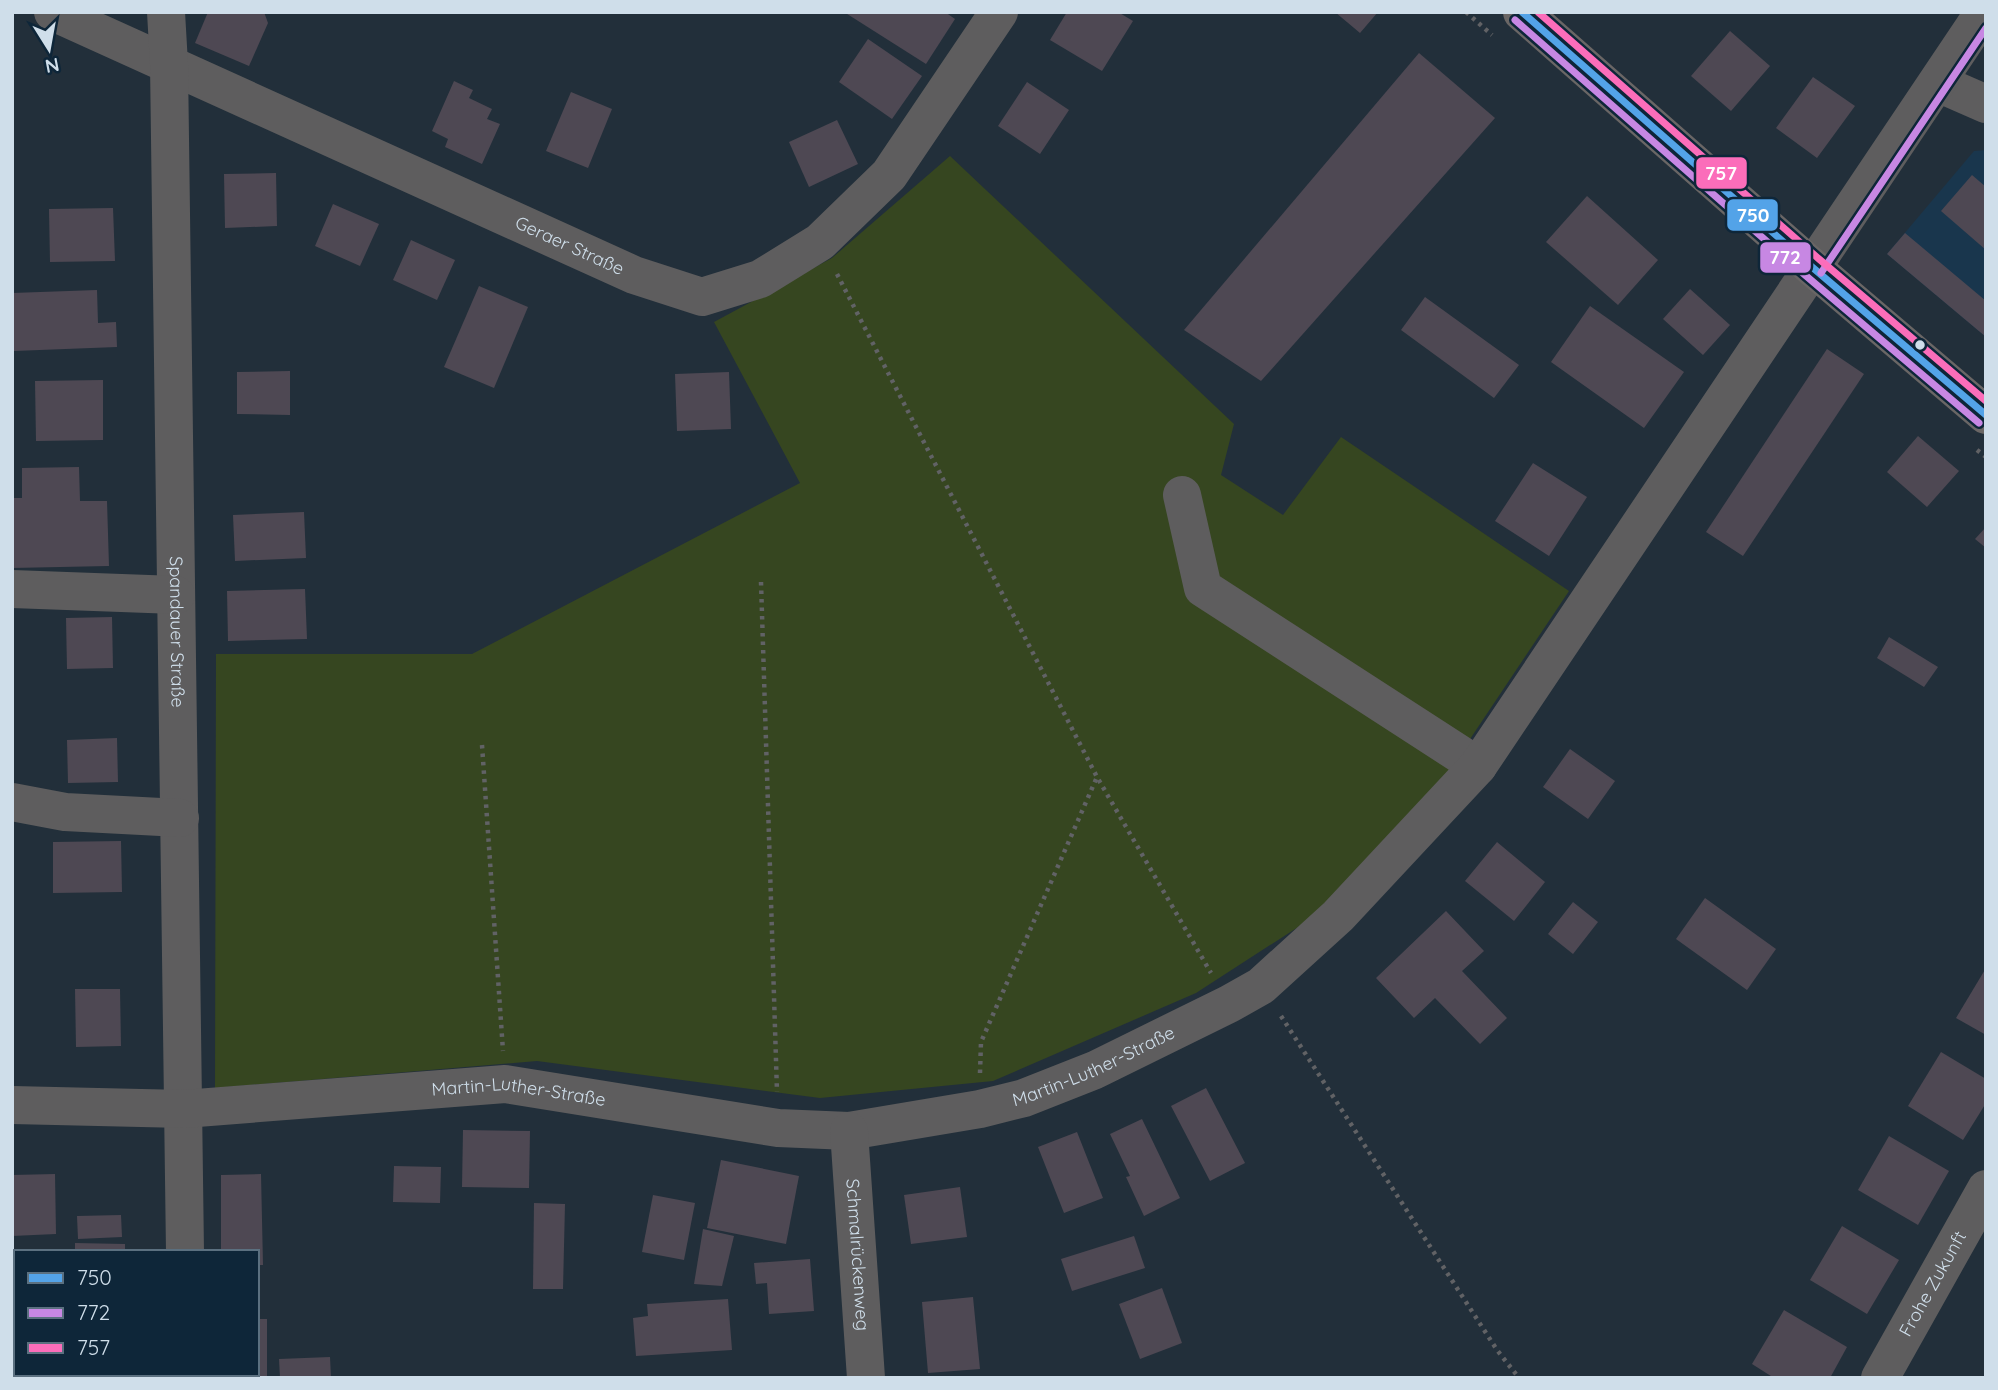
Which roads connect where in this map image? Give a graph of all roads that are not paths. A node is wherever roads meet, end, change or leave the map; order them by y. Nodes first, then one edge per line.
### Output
1 (53, 12) edge
2 (166, 12) edge
3 (999, 12) edge
4 (1522, 12) edge
5 (1984, 12) edge
6 (169, 64) junction
7 (1938, 83) junction
8 (1986, 104) edge
9 (1812, 267) junction
10 (1986, 415) edge
11 (1182, 495) dead end
12 (12, 589) edge
13 (176, 594) junction
14 (1478, 766) junction
15 (12, 802) edge
16 (180, 818) junction
17 (12, 1105) edge
18 (184, 1109) junction
19 (849, 1131) junction
20 (1986, 1189) edge
21 (185, 1250) edge
22 (866, 1378) edge
23 (1880, 1378) edge

1 - 6 street, Geraer Straße
2 - 6 street, Spandauer Straße
3 - 6 street, Geraer Straße
4 - 9 main road
5 - 7 street, Martin-Luther-Straße
6 - 13 street, Spandauer Straße
7 - 8 street
7 - 9 street, Martin-Luther-Straße
9 - 10 main road
9 - 14 street, Martin-Luther-Straße
11 - 14 street
12 - 13 street
13 - 16 street, Spandauer Straße
14 - 19 street, Martin-Luther-Straße
15 - 16 street
16 - 18 street, Spandauer Straße
17 - 18 street, Martin-Luther-Straße
18 - 19 street, Martin-Luther-Straße
18 - 21 street, Spandauer Straße
19 - 22 street, Schmalrückenweg
20 - 23 street, Frohe Zukunft

